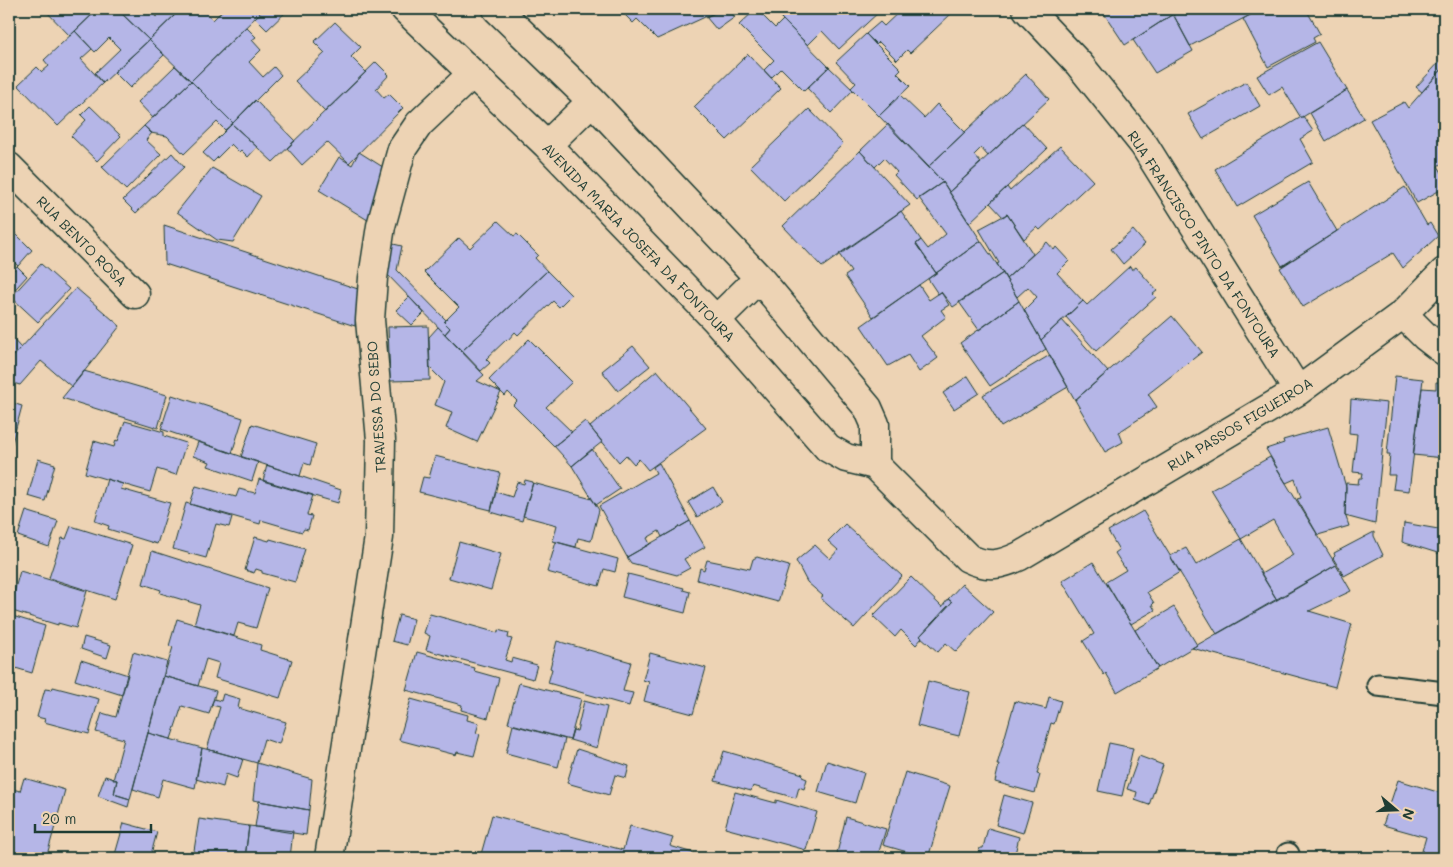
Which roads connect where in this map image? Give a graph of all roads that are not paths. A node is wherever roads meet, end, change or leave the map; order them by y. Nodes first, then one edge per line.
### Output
1 (405, 9) edge
2 (497, 9) edge
3 (1027, 9) edge
4 (472, 74) junction
5 (592, 100) junction
6 (547, 145) junction
7 (9, 167) edge
8 (1444, 272) edge
9 (759, 278) junction
10 (135, 294) dead end
11 (1403, 314) junction
12 (716, 320) junction
13 (1444, 350) edge
14 (1298, 391) junction
15 (875, 465) junction
16 (1378, 685) dead end
17 (1444, 693) edge
18 (329, 858) edge

1 - 4 street, AVENIDA MARIA JOSEFA DA FONTOURA
2 - 5 street
3 - 14 street, RUA FRANCISCO PINTO DA FONTOURA
4 - 6 street, AVENIDA MARIA JOSEFA DA FONTOURA
4 - 18 street, TRAVESSA DO SEBO
5 - 6 street
5 - 9 street
6 - 12 street, AVENIDA MARIA JOSEFA DA FONTOURA
7 - 10 street, RUA BENTO ROSA
8 - 11 street, RUA PASSOS FIGUEIROA
9 - 12 street
9 - 15 street
11 - 13 street
11 - 14 street, RUA PASSOS FIGUEIROA
12 - 15 street, AVENIDA MARIA JOSEFA DA FONTOURA
14 - 15 street, RUA PASSOS FIGUEIROA
16 - 17 lane

